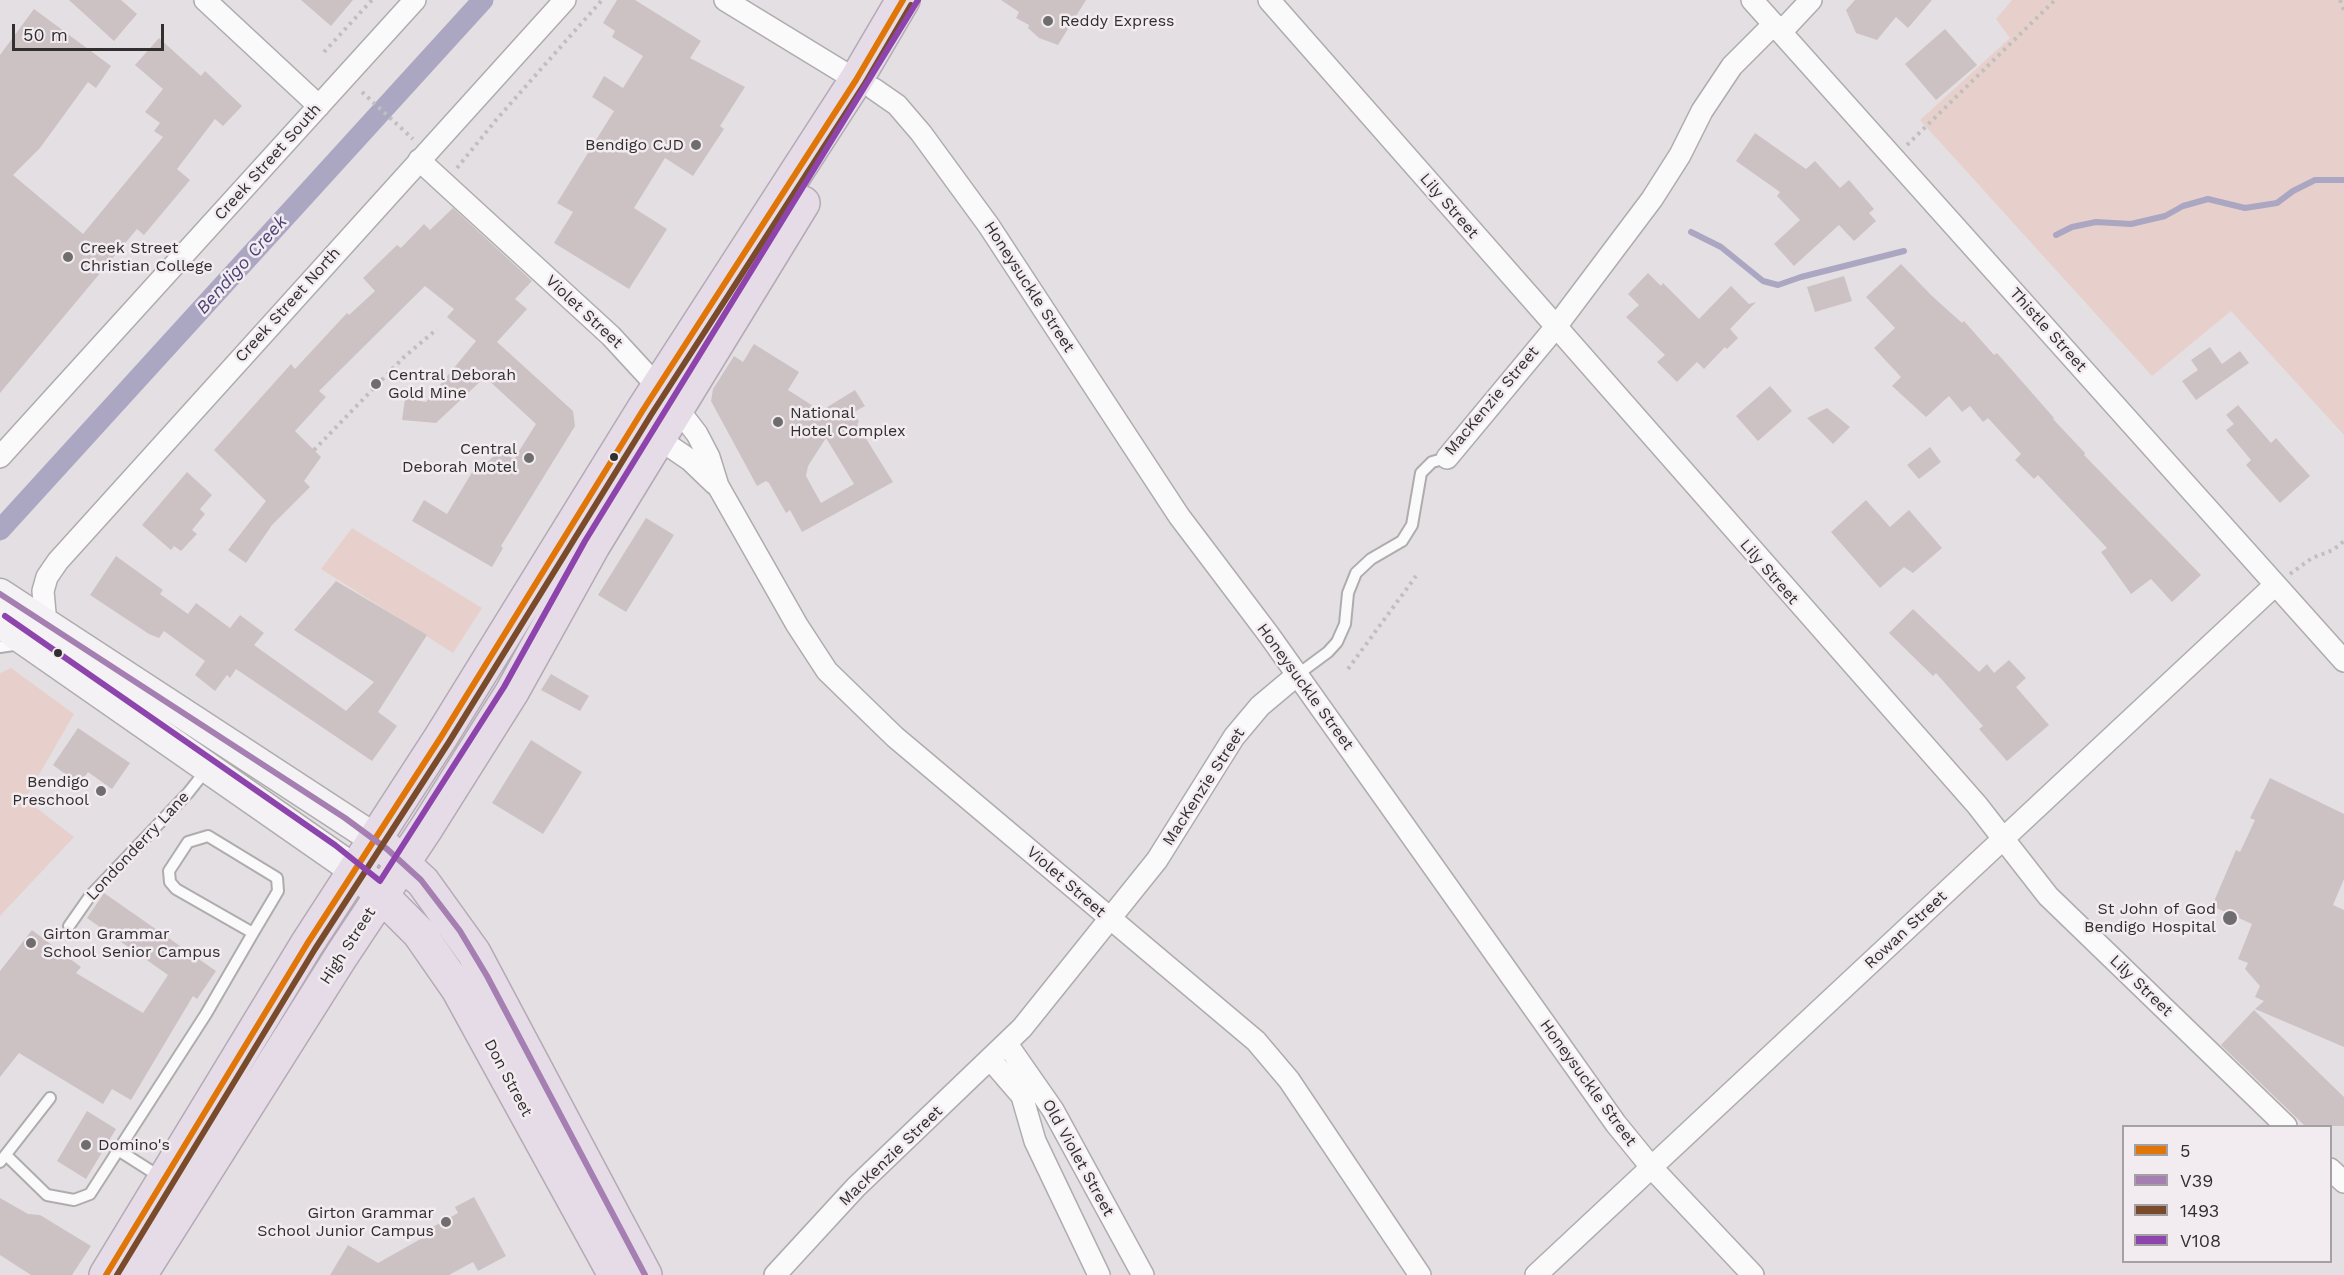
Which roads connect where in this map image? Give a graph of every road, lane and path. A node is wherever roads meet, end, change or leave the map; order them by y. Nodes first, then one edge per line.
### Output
1 (206, 0) edge
2 (372, 0) edge
3 (415, 0) edge
4 (565, 0) edge
5 (602, 0) edge
6 (725, 0) edge
7 (903, 0) edge
8 (929, 0) edge
9 (1269, 0) edge
10 (1752, 0) edge
11 (1811, 0) edge
12 (2055, 0) edge
13 (2340, 0) edge
14 (2344, 9) edge
15 (1777, 28) junction
16 (324, 52) dead end
17 (865, 84) junction
18 (362, 92) dead end
19 (320, 106) junction
20 (404, 130) dead end
21 (1894, 158) junction
22 (419, 160) junction
23 (455, 171) dead end
24 (437, 328) dead end
25 (1555, 328) junction
26 (668, 398) junction
27 (646, 432) junction
28 (314, 450) dead end
29 (0, 457) edge
30 (1447, 458) joint
31 (718, 486) junction
32 (2344, 541) edge
33 (566, 564) junction
34 (1416, 576) dead end
35 (2276, 585) junction
36 (0, 594) edge
37 (0, 623) edge
38 (38, 634) junction
39 (0, 647) edge
40 (2344, 661) edge
41 (1348, 669) dead end
42 (1297, 675) junction
43 (208, 766) junction
44 (375, 839) junction
45 (2002, 840) junction
46 (403, 862) junction
47 (356, 871) junction
48 (382, 894) junction
49 (1109, 919) junction
50 (69, 926) dead end
51 (253, 933) junction
52 (1007, 1044) junction
53 (992, 1060) junction
54 (50, 1098) dead end
55 (2285, 1125) edge
56 (118, 1150) junction
57 (4, 1159) edge
58 (1652, 1168) junction
59 (2332, 1170) edge
60 (165, 1179) junction
61 (2344, 1182) edge
62 (106, 1275) edge
63 (140, 1275) edge
64 (615, 1275) edge
65 (645, 1275) edge
66 (775, 1275) edge
67 (1099, 1275) edge
68 (1143, 1275) edge
69 (1420, 1275) edge
70 (1536, 1275) edge
71 (1753, 1275) edge

1 - 19 street
2 - 16 path
3 - 19 street, Creek Street South
4 - 22 street, Creek Street North
5 - 23 path
6 - 17 street, Honeysuckle Street
7 - 17 highway, High Street
8 - 17 highway, High Street
9 - 25 street, Lily Street
10 - 15 street, Thistle Street
11 - 15 street, MacKenzie Street
12 - 21 path
13 - 14 path
15 - 21 street, Thistle Street
15 - 25 street, MacKenzie Street
17 - 26 highway, High Street
17 - 42 street, Honeysuckle Street
18 - 20 path
19 - 29 street, Creek Street South
21 - 35 street, Thistle Street
22 - 26 street, Violet Street
22 - 38 street, Creek Street North
24 - 28 path
25 - 30 street, MacKenzie Street
25 - 45 street, Lily Street
26 - 27 highway, High Street
26 - 31 street, Violet Street
27 - 31 street, Violet Street
27 - 33 highway, High Street
30 - 42 lane, MacKenzie Street
31 - 49 street, Violet Street
32 - 35 path
33 - 44 highway, High Street
33 - 46 highway, High Street
34 - 41 path
35 - 40 street, Thistle Street
35 - 45 street, Rowan Street
36 - 38 main road
37 - 38 main road
38 - 39 lane
38 - 43 main road
38 - 44 main road
42 - 49 street, MacKenzie Street
42 - 58 street, Honeysuckle Street
43 - 47 main road
43 - 50 lane, Londonderry Lane
44 - 46 highway, Don Street
44 - 47 highway, High Street
45 - 55 street, Lily Street
45 - 58 street, Rowan Street
46 - 48 highway, High Street
46 - 65 highway, Don Street
47 - 48 highway, Don Street
47 - 60 highway, High Street
48 - 63 highway, High Street
48 - 64 highway, Don Street
49 - 52 street, MacKenzie Street
49 - 69 street, Violet Street
51 - 51 lane
51 - 56 lane
52 - 53 street, MacKenzie Street
52 - 68 street, Old Violet Street
53 - 66 street, MacKenzie Street
53 - 67 street, Old Violet Street
54 - 57 lane
56 - 57 lane
56 - 60 lane
58 - 70 street, Rowan Street
58 - 71 street, Honeysuckle Street
59 - 61 street
60 - 62 highway, High Street

